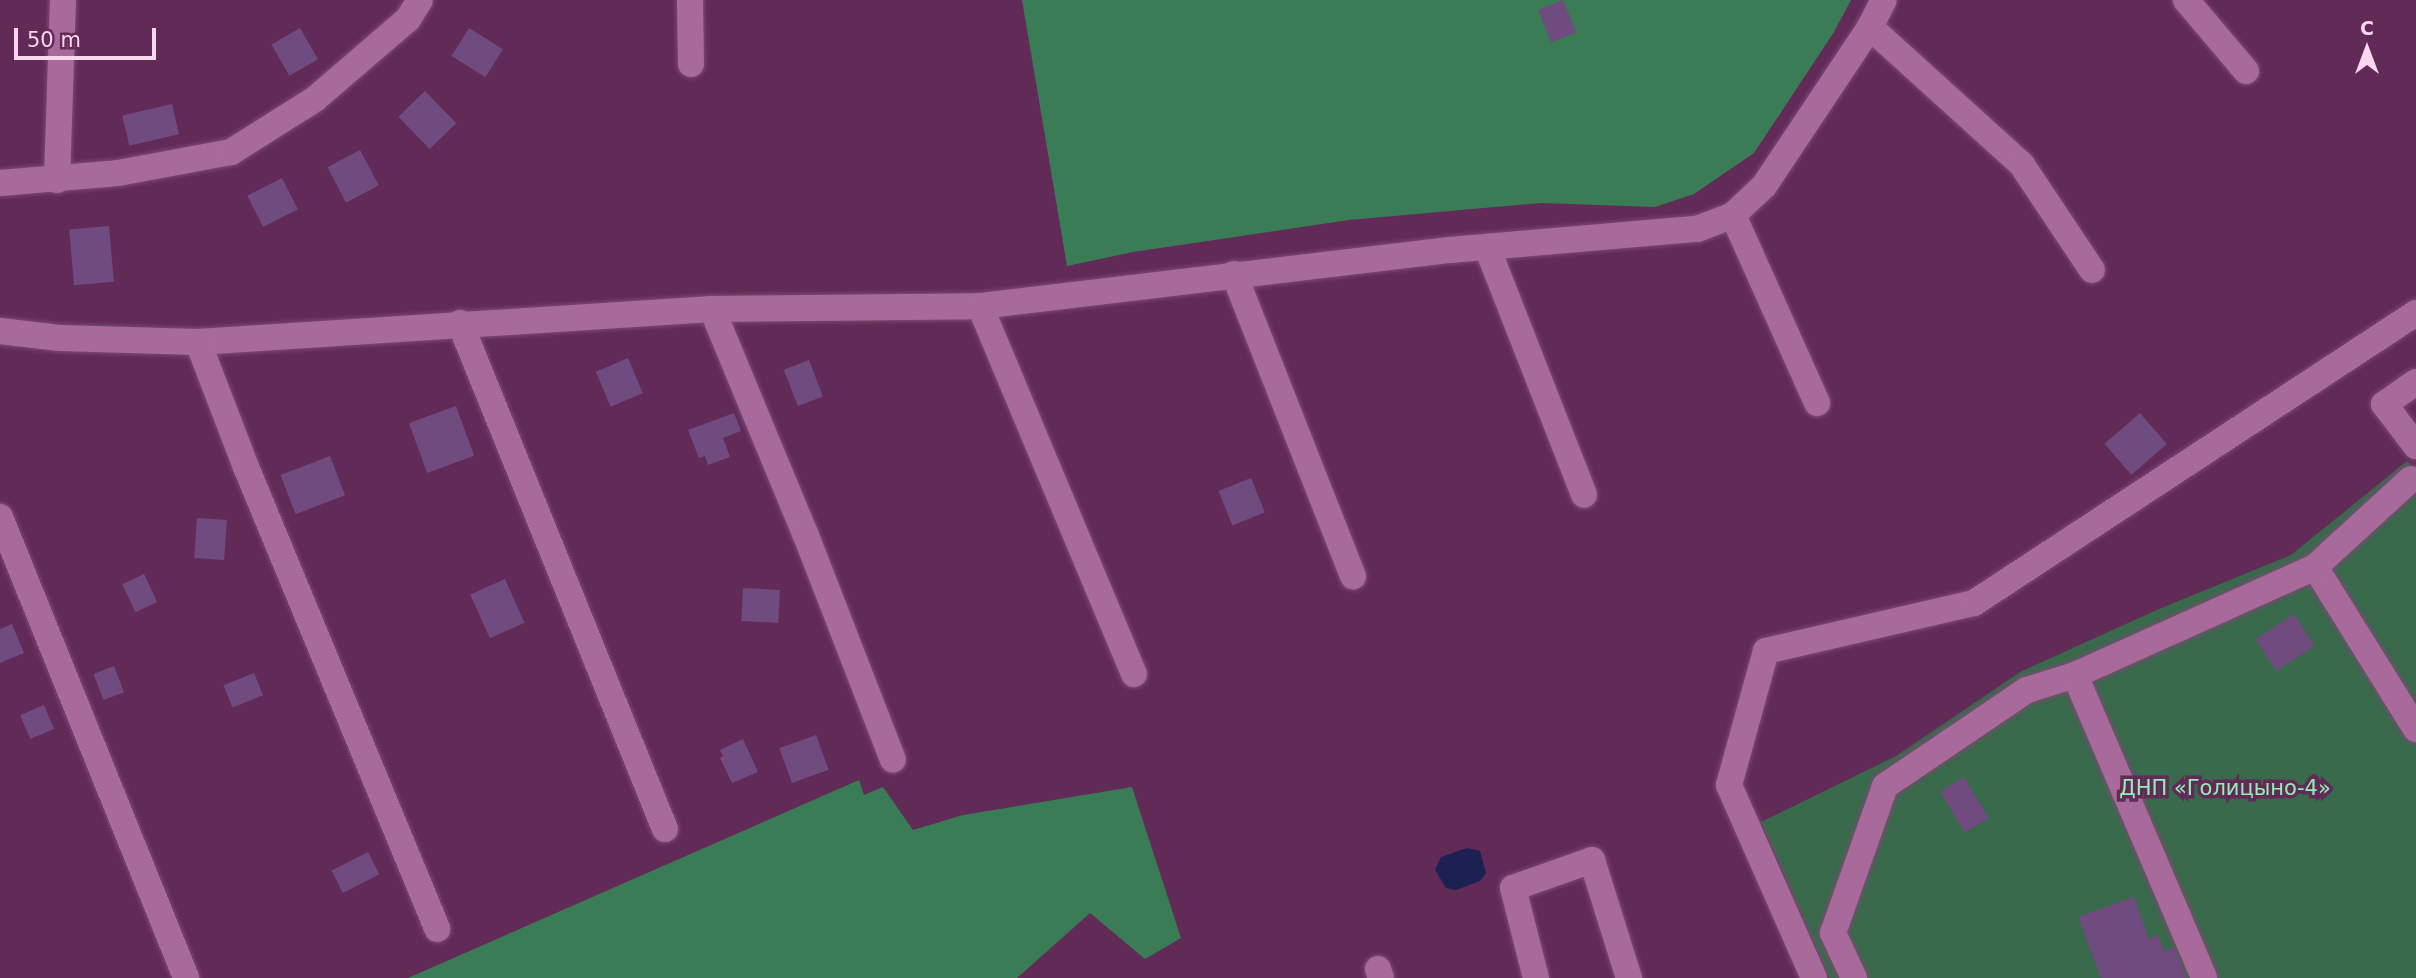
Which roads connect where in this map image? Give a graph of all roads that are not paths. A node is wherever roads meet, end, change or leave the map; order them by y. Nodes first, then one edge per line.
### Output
1 (63, 0) edge
2 (420, 0) edge
3 (690, 0) edge
4 (1884, 0) edge
5 (2186, 0) edge
6 (1870, 27) junction
7 (691, 64) dead end
8 (2246, 71) dead end
9 (57, 180) junction
10 (0, 183) edge
11 (1732, 215) junction
12 (1487, 247) junction
13 (2092, 270) dead end
14 (1234, 274) junction
15 (980, 306) junction
16 (712, 309) junction
17 (2416, 313) edge
18 (460, 323) junction
19 (0, 331) edge
20 (198, 342) junction
21 (2416, 382) edge
22 (1817, 403) dead end
23 (2416, 446) edge
24 (2412, 479) dead end
25 (1584, 495) dead end
26 (0, 517) edge
27 (2315, 567) junction
28 (1353, 576) dead end
29 (1134, 674) dead end
30 (2075, 675) junction
31 (2416, 729) edge
32 (893, 760) dead end
33 (666, 829) dead end
34 (437, 929) dead end
35 (186, 978) edge
36 (1536, 978) edge
37 (1629, 978) edge
38 (1814, 978) edge
39 (1854, 978) edge
40 (2204, 978) edge

1 - 9 street
2 - 9 street
3 - 7 street
4 - 6 street
5 - 8 street
6 - 11 street
6 - 13 street
9 - 10 street
11 - 12 street
11 - 22 street
12 - 14 street
12 - 25 street
14 - 15 street
14 - 28 street
15 - 16 street
15 - 29 street
16 - 18 street
16 - 32 street
17 - 38 street
18 - 20 street
18 - 33 street
19 - 20 street
20 - 34 street
21 - 23 street
24 - 27 street
26 - 35 street
27 - 30 street
27 - 31 street
30 - 39 street
30 - 40 street
36 - 37 street

